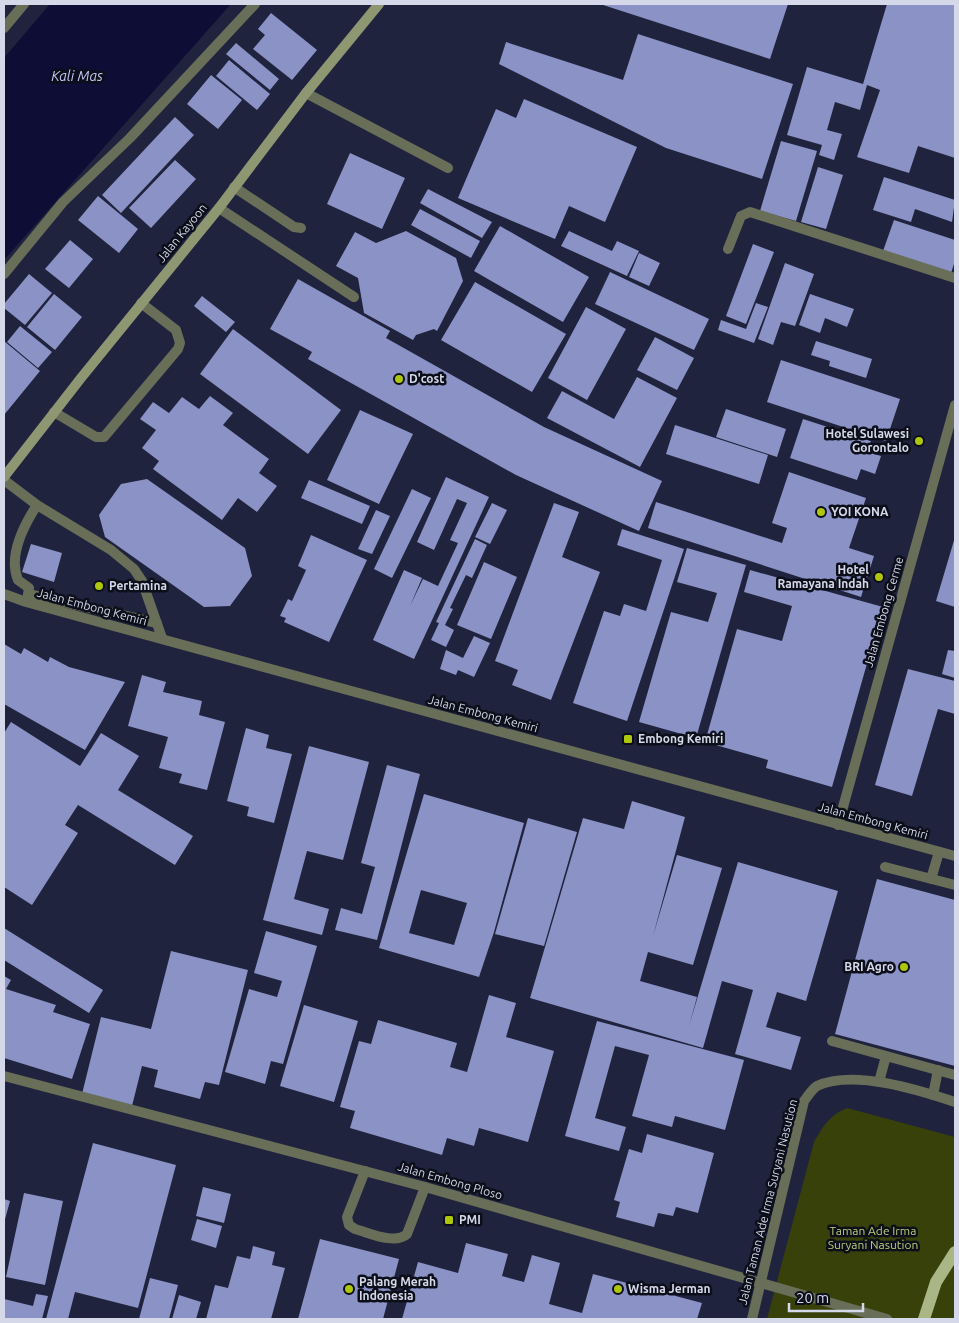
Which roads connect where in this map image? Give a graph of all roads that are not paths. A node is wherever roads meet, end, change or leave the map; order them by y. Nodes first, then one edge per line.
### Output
1 (24, 4) edge
2 (254, 4) edge
3 (379, 4) edge
4 (4, 28) edge
5 (306, 93) junction
6 (448, 168) dead end
7 (234, 187) junction
8 (219, 208) junction
9 (301, 228) dead end
10 (728, 249) dead end
11 (4, 274) edge
12 (955, 278) edge
13 (354, 297) dead end
14 (141, 303) junction
15 (955, 405) edge
16 (54, 412) junction
17 (4, 479) edge
18 (37, 505) junction
19 (4, 594) edge
20 (27, 598) junction
21 (157, 623) junction
22 (162, 638) junction
23 (838, 825) junction
24 (939, 852) junction
25 (955, 856) edge
26 (885, 867) dead end
27 (931, 879) junction
28 (955, 885) edge
29 (832, 1042) dead end
30 (886, 1056) junction
31 (938, 1070) junction
32 (955, 1075) edge
33 (4, 1076) edge
34 (879, 1082) junction
35 (933, 1095) junction
36 (955, 1102) edge
37 (365, 1170) junction
38 (425, 1187) junction
39 (955, 1252) edge
40 (762, 1282) junction
41 (752, 1319) edge
42 (887, 1319) edge
43 (924, 1319) edge

1 - 4 street
2 - 11 street
3 - 5 main road, Jalan Kayoon
5 - 6 street
5 - 7 main road, Jalan Kayoon
7 - 8 main road, Jalan Kayoon
7 - 9 street
8 - 13 street
8 - 14 main road, Jalan Kayoon
10 - 12 street
14 - 16 main road, Jalan Kayoon
14 - 16 street
15 - 23 street, Jalan Embong Cerme
16 - 17 main road, Jalan Kayoon
17 - 18 street
18 - 20 street
18 - 21 street
19 - 20 street, Jalan Embong Kemiri
20 - 21 street
20 - 22 street, Jalan Embong Kemiri
21 - 22 street
22 - 23 street, Jalan Embong Kemiri
23 - 24 street, Jalan Embong Kemiri
24 - 25 street, Jalan Embong Kemiri
24 - 27 street
26 - 27 street
27 - 28 street
29 - 30 street
30 - 31 street
30 - 34 street
31 - 32 street
31 - 35 street
33 - 37 street, Jalan Embong Ploso
34 - 35 street, Jalan Taman Ade Irma Suryani Nasution
34 - 40 street, Jalan Taman Ade Irma Suryani Nasution
35 - 36 street, Jalan Taman Ade Irma Suryani Nasution
37 - 38 street, Jalan Embong Ploso
37 - 38 street
38 - 40 street, Jalan Embong Ploso
39 - 43 main road
40 - 41 street, Jalan Taman Ade Irma Suryani Nasution
40 - 42 street, Jalan Embong Ploso

